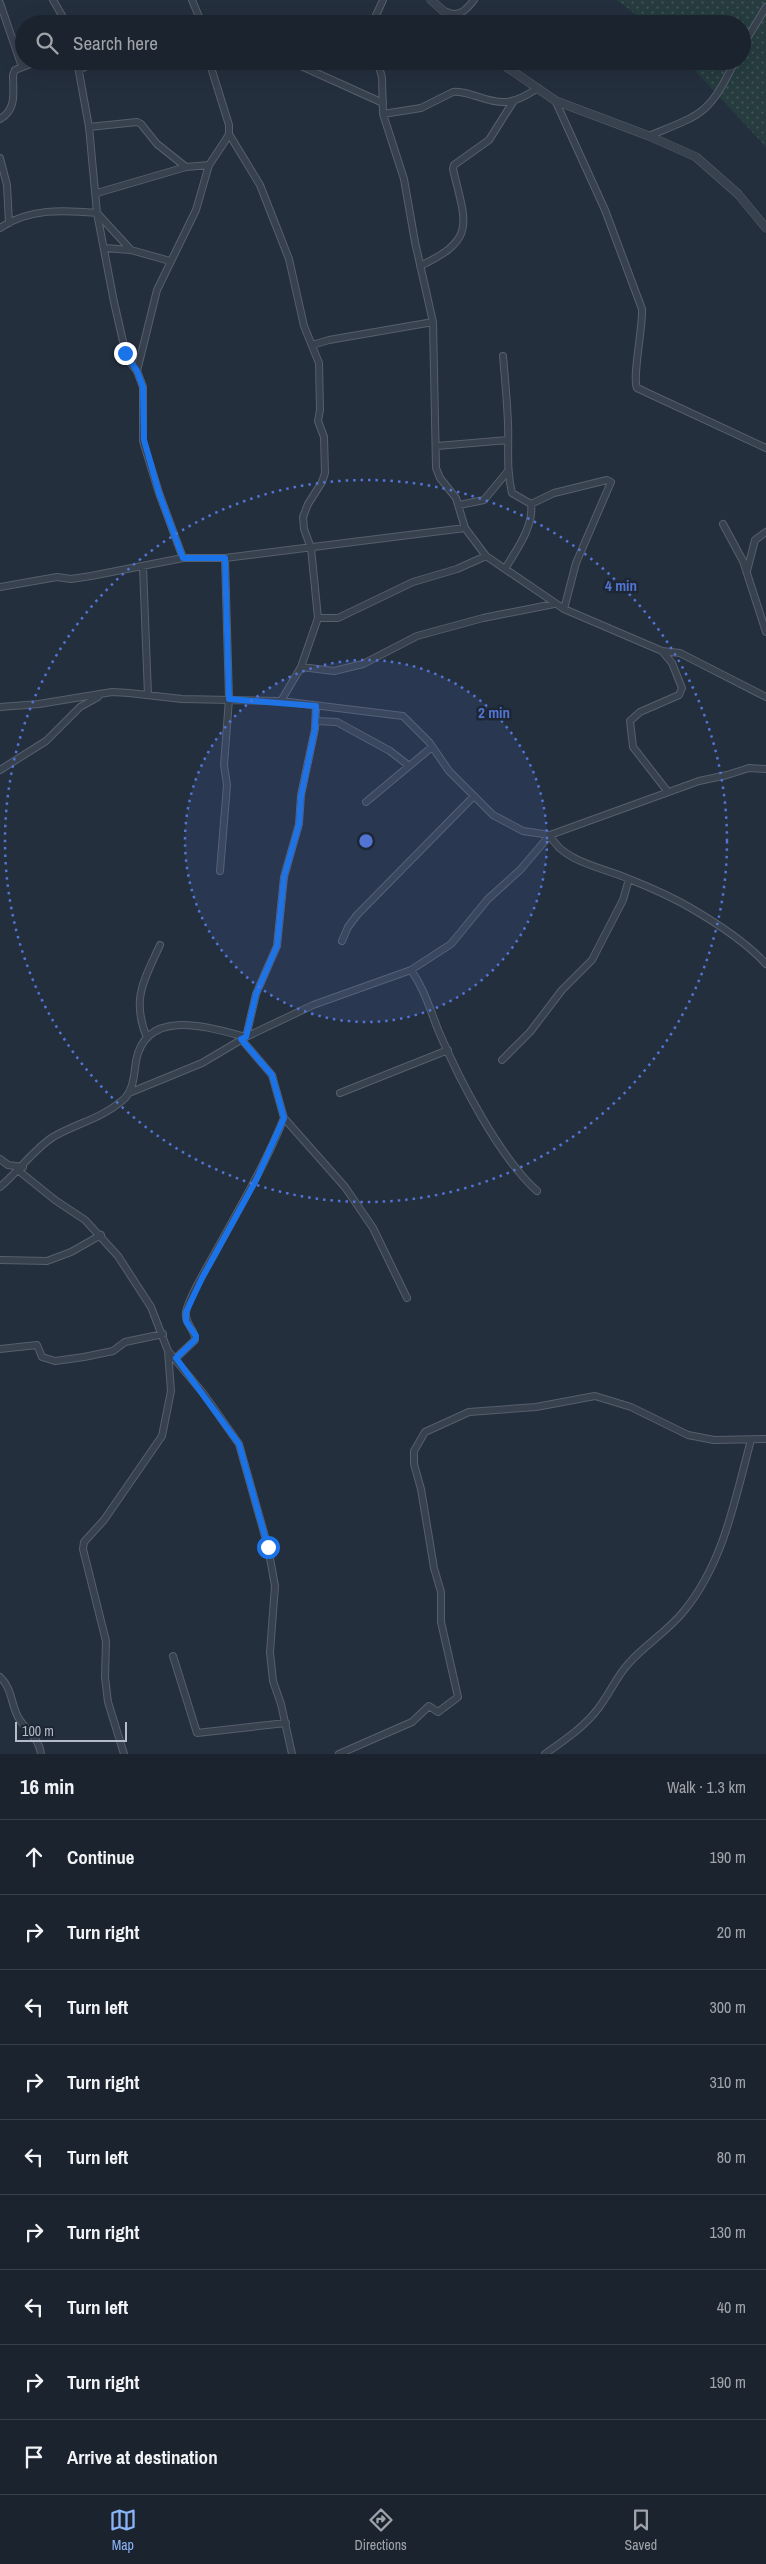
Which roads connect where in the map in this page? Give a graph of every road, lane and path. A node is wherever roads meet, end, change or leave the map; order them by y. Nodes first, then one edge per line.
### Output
1 (53, 0) edge
2 (192, 0) edge
3 (383, 0) edge
4 (431, 0) edge
5 (474, 0) edge
6 (0, 3) edge
7 (766, 7) edge
8 (444, 10) junction
9 (61, 15) edge
10 (198, 15) edge
11 (376, 15) edge
12 (449, 15) edge
13 (751, 32) edge
14 (15, 47) edge
15 (15, 70) edge
16 (80, 70) edge
17 (212, 70) edge
18 (310, 70) edge
19 (380, 70) edge
20 (511, 70) edge
21 (730, 70) edge
22 (538, 88) junction
23 (555, 100) junction
24 (513, 102) junction
25 (383, 103) junction
26 (383, 114) junction
27 (0, 119) edge
28 (89, 126) junction
29 (229, 134) junction
30 (649, 136) junction
31 (0, 158) edge
32 (209, 165) junction
33 (186, 167) junction
34 (97, 193) junction
35 (97, 213) junction
36 (9, 223) junction
37 (0, 228) edge
38 (766, 228) edge
39 (104, 248) junction
40 (131, 250) junction
41 (170, 261) junction
42 (420, 266) junction
43 (433, 322) junction
44 (312, 345) junction
45 (503, 356) dead end
46 (137, 371) junction
47 (508, 440) junction
48 (436, 446) junction
49 (766, 448) edge
50 (508, 471) junction
51 (459, 504) junction
52 (531, 504) junction
53 (723, 524) dead end
54 (465, 528) junction
55 (766, 532) edge
56 (311, 548) junction
57 (486, 556) junction
58 (183, 558) junction
59 (225, 558) junction
60 (143, 567) junction
61 (505, 569) junction
62 (746, 572) junction
63 (0, 587) edge
64 (554, 604) junction
65 (564, 609) junction
66 (318, 618) junction
67 (766, 632) edge
68 (662, 650) junction
69 (301, 666) junction
70 (101, 695) junction
71 (148, 695) junction
72 (766, 697) edge
73 (229, 699) junction
74 (281, 701) junction
75 (316, 706) junction
76 (0, 707) edge
77 (316, 721) junction
78 (432, 746) junction
79 (408, 765) junction
80 (766, 769) edge
81 (0, 770) edge
82 (668, 792) junction
83 (473, 797) junction
84 (366, 802) dead end
85 (550, 835) junction
86 (220, 870) dead end
87 (629, 878) junction
88 (342, 941) dead end
89 (160, 944) dead end
90 (766, 964) edge
91 (411, 970) junction
92 (147, 1038) junction
93 (243, 1038) junction
94 (448, 1050) junction
95 (502, 1060) dead end
96 (129, 1093) junction
97 (340, 1093) dead end
98 (284, 1118) junction
99 (0, 1159) edge
100 (8, 1165) junction
101 (19, 1171) junction
102 (0, 1187) edge
103 (537, 1191) dead end
104 (101, 1235) junction
105 (0, 1260) edge
106 (407, 1298) dead end
107 (163, 1334) junction
108 (0, 1349) edge
109 (168, 1351) junction
110 (176, 1358) junction
111 (766, 1439) edge
112 (751, 1440) junction
113 (173, 1656) dead end
114 (0, 1677) edge
115 (286, 1723) junction
116 (122, 1752) edge
117 (41, 1754) edge
118 (292, 1754) edge
119 (339, 1754) edge
120 (545, 1754) edge

1 - 9 street
2 - 10 street
3 - 11 street
4 - 8 street
5 - 8 street
6 - 14 street
7 - 13 street
8 - 12 street
15 - 27 street
16 - 28 street
17 - 29 street
18 - 25 street
19 - 25 street
20 - 22 street
21 - 30 street
22 - 23 street
22 - 24 street
23 - 30 street
23 - 49 street
24 - 26 street
24 - 42 street
25 - 26 street
26 - 42 street
28 - 33 street
28 - 34 street
29 - 32 street
29 - 44 street
30 - 38 street
31 - 36 street
32 - 33 street
32 - 41 street
33 - 34 street
34 - 35 street
35 - 36 street
35 - 39 street
35 - 40 street
36 - 37 street
39 - 40 street
39 - 46 street
40 - 41 street
41 - 46 street
42 - 43 street
43 - 44 street
43 - 48 street
44 - 56 street
45 - 47 street
46 - 58 street
47 - 48 street
47 - 50 street
48 - 51 street
50 - 51 street
50 - 52 street
51 - 54 street
52 - 61 street
52 - 65 street
53 - 62 street
54 - 56 street
54 - 57 street
55 - 62 street
56 - 59 street
56 - 66 street
57 - 61 street
57 - 66 street
58 - 59 street
58 - 60 street
59 - 73 street
60 - 63 street
60 - 71 street
61 - 64 street
62 - 67 street
64 - 65 street
64 - 69 street
65 - 68 street
66 - 69 street
68 - 72 street
68 - 82 street
69 - 74 street
70 - 71 street
70 - 76 street
70 - 81 street
71 - 73 street
73 - 74 street
73 - 86 street
74 - 75 street
75 - 77 street
75 - 78 street
77 - 79 street
77 - 93 street
78 - 79 street
78 - 83 street
79 - 84 street
80 - 82 street
82 - 85 street
83 - 85 street
83 - 88 street
85 - 87 street
85 - 91 street
87 - 90 street
87 - 95 street
89 - 92 street
91 - 93 street
91 - 94 street
92 - 93 street
92 - 96 street
93 - 96 street
93 - 98 street
94 - 97 street
94 - 103 street
96 - 101 street
98 - 106 street
98 - 110 street
99 - 100 street
100 - 101 street
100 - 101 street
101 - 102 street
101 - 104 street
104 - 105 street
104 - 107 street
107 - 108 street
107 - 109 street
109 - 110 street
109 - 116 street
110 - 115 street
111 - 112 street
112 - 119 street
112 - 120 street
113 - 115 street
114 - 117 street
115 - 118 street

